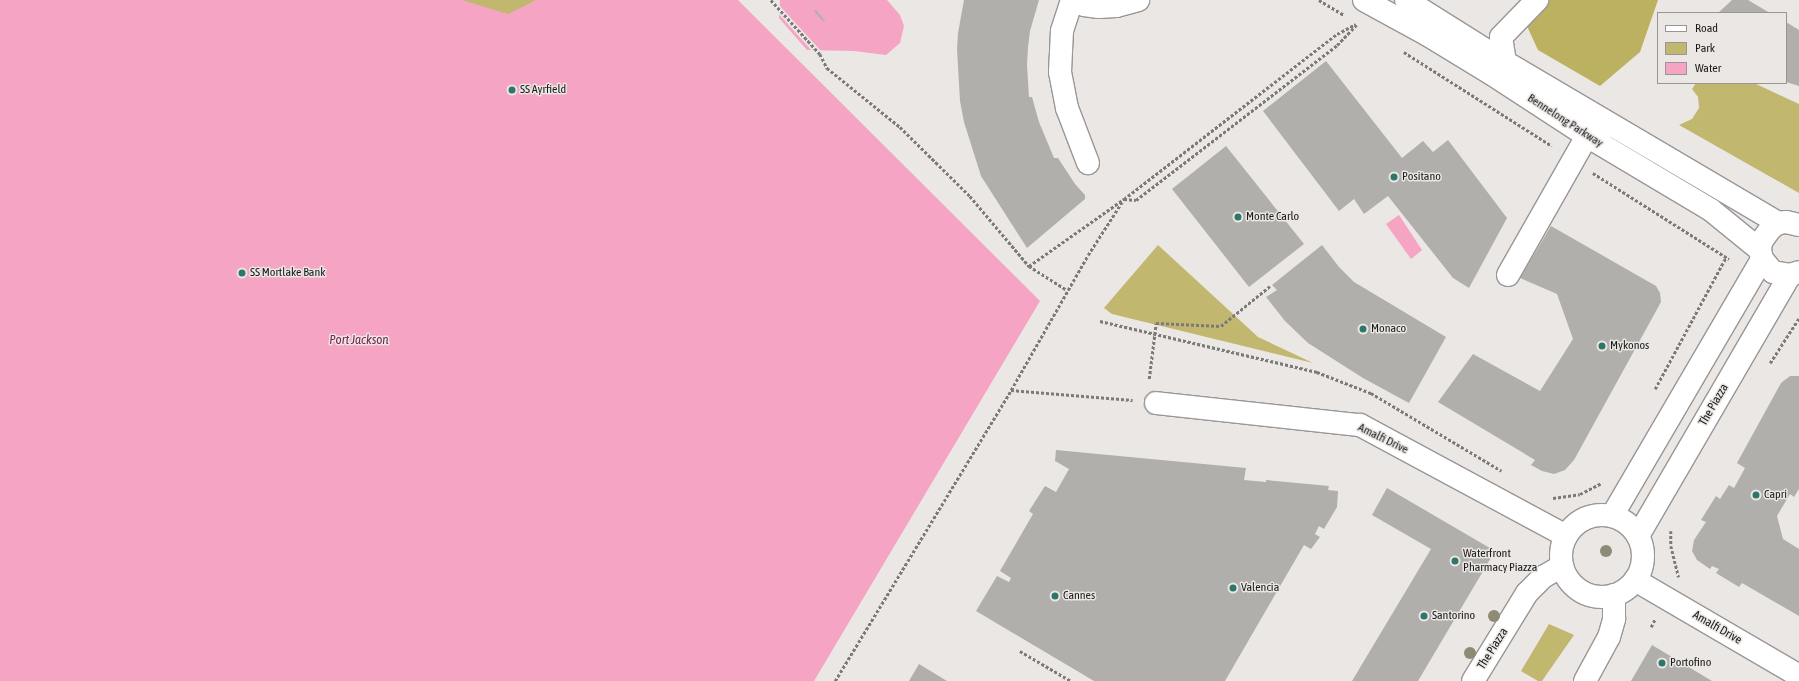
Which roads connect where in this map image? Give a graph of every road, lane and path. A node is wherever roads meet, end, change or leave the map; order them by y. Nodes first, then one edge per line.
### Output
1 (1072, 0) edge
2 (1076, 0) edge
3 (1138, 0) edge
4 (1319, 0) edge
5 (1364, 0) edge
6 (1406, 0) edge
7 (1537, 0) edge
8 (772, 1) edge
9 (1345, 16) dead end
10 (1352, 19) dead end
11 (1358, 23) junction
12 (1398, 49) dead end
13 (1505, 62) junction
14 (1628, 134) junction
15 (1588, 136) junction
16 (1574, 160) junction
17 (1088, 163) dead end
18 (1124, 199) junction
19 (1789, 224) edge
20 (1761, 255) junction
21 (1726, 257) junction
22 (1731, 260) dead end
23 (1028, 266) junction
24 (1795, 273) edge
25 (1508, 274) dead end
26 (1270, 286) dead end
27 (1067, 290) junction
28 (1799, 318) edge
29 (1769, 365) dead end
30 (1150, 369) dead end
31 (1011, 390) junction
32 (1654, 390) dead end
33 (1156, 403) joint
34 (1605, 482) dead end
35 (1553, 498) dead end
36 (1612, 516) junction
37 (1671, 527) dead end
38 (1566, 536) junction
39 (1638, 536) junction
40 (1562, 566) junction
41 (1635, 580) junction
42 (1614, 595) junction
43 (1666, 598) junction
44 (1651, 627) dead end
45 (1020, 651) dead end
46 (1799, 676) edge
47 (835, 681) edge
48 (1071, 681) edge
49 (1473, 681) edge
50 (1585, 681) edge

1 - 17 street
2 - 3 street
4 - 9 path
5 - 15 street, Bennelong Parkway
6 - 13 street, Bennelong Parkway
7 - 13 street
8 - 23 path
10 - 11 path
11 - 18 path
11 - 18 path
12 - 16 path
13 - 14 street, Bennelong Parkway
14 - 15 street
14 - 19 street, Bennelong Parkway
15 - 16 street
15 - 20 street, Bennelong Parkway
16 - 21 path
16 - 25 street
18 - 23 path
18 - 27 path
19 - 20 street
20 - 24 street, Bennelong Parkway
20 - 36 street
21 - 22 path
21 - 32 path
23 - 27 path
24 - 39 street, The Piazza
26 - 30 path
27 - 31 path
28 - 29 path
31 - 33 path
31 - 47 path
33 - 38 street, Amalfi Drive
34 - 35 path
36 - 38 street
36 - 39 street
37 - 43 path
38 - 40 street
39 - 41 street
40 - 42 street
40 - 49 street, The Piazza
41 - 42 street
41 - 43 street, Amalfi Drive
42 - 50 street
43 - 44 path
43 - 46 street, Amalfi Drive
45 - 48 path

